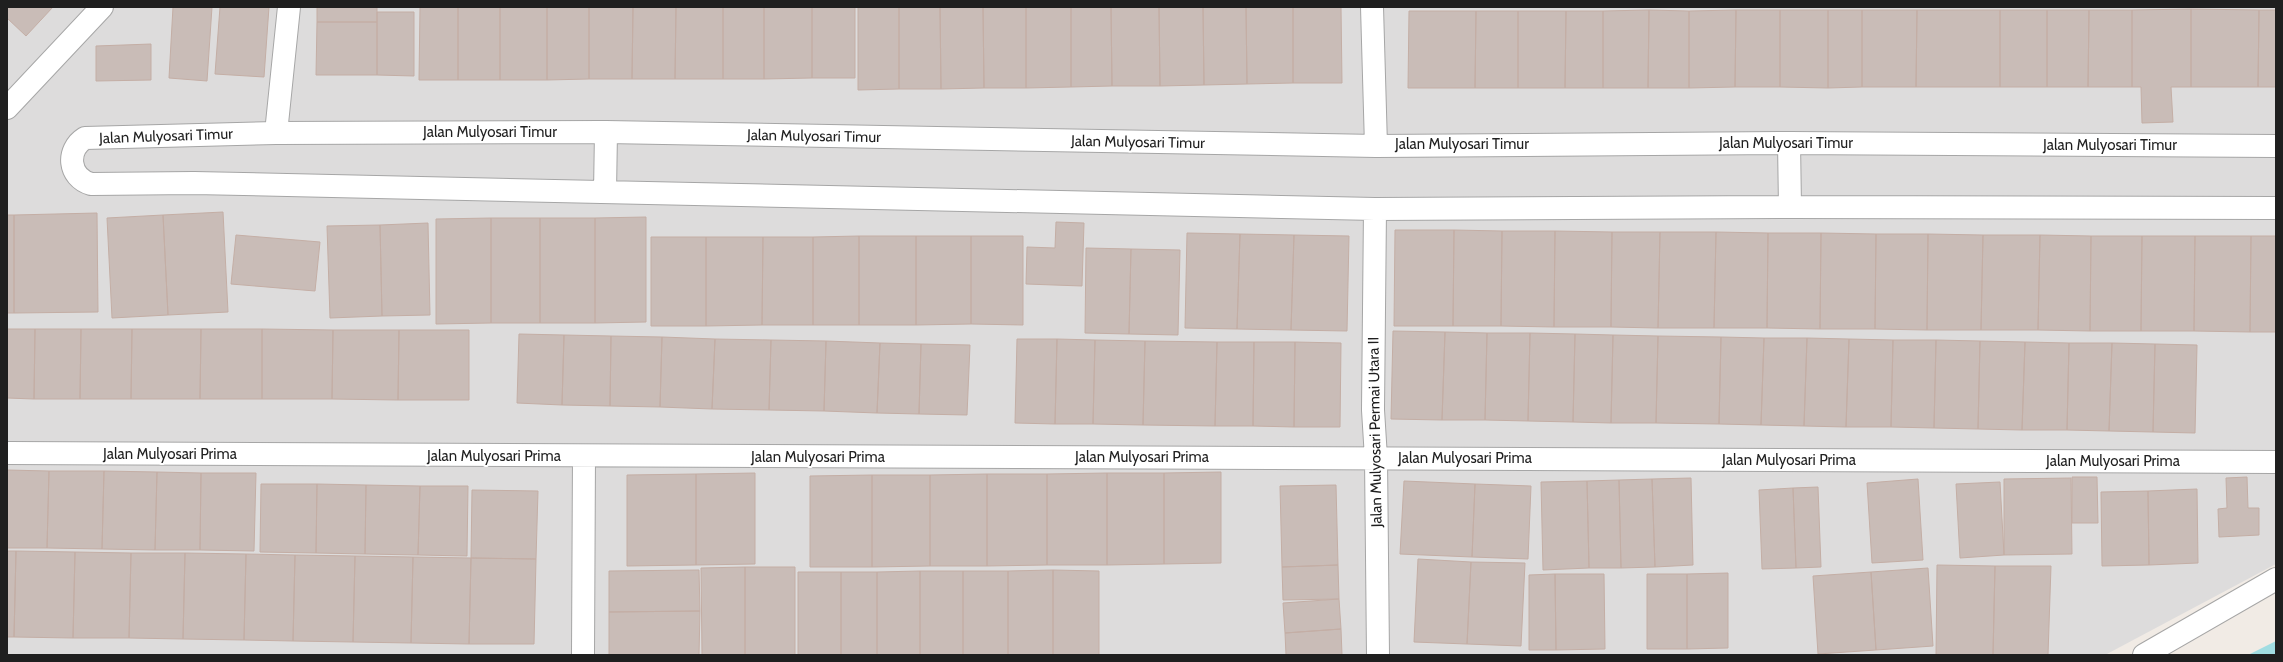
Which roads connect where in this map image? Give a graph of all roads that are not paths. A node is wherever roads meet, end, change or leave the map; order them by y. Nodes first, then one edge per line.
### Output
1 (102, 7) edge
2 (289, 7) edge
3 (1372, 7) edge
4 (7, 108) edge
5 (276, 132) junction
6 (606, 132) junction
7 (1789, 143) junction
8 (1376, 146) junction
9 (2276, 146) edge
10 (604, 192) junction
11 (1790, 207) junction
12 (2276, 208) edge
13 (1375, 209) junction
14 (7, 453) edge
15 (584, 456) junction
16 (1376, 458) junction
17 (2276, 462) edge
18 (2276, 579) edge
19 (583, 655) edge
20 (1378, 655) edge
21 (2144, 655) edge

1 - 4 street
2 - 5 street
3 - 8 street
5 - 6 street, Jalan Mulyosari Timur
5 - 10 street, Jalan Mulyosari Timur
6 - 8 street, Jalan Mulyosari Timur
6 - 10 street
7 - 8 street, Jalan Mulyosari Timur
7 - 9 street, Jalan Mulyosari Timur
7 - 11 street
10 - 13 street, Jalan Mulyosari Timur
11 - 12 street, Jalan Mulyosari Timur
11 - 13 street, Jalan Mulyosari Timur
13 - 16 street, Jalan Mulyosari Permai Utara II
14 - 15 street, Jalan Mulyosari Prima
15 - 16 street, Jalan Mulyosari Prima
15 - 19 street
16 - 17 street, Jalan Mulyosari Prima
16 - 20 street, Jalan Mulyosari Permai Utara II
18 - 21 street

